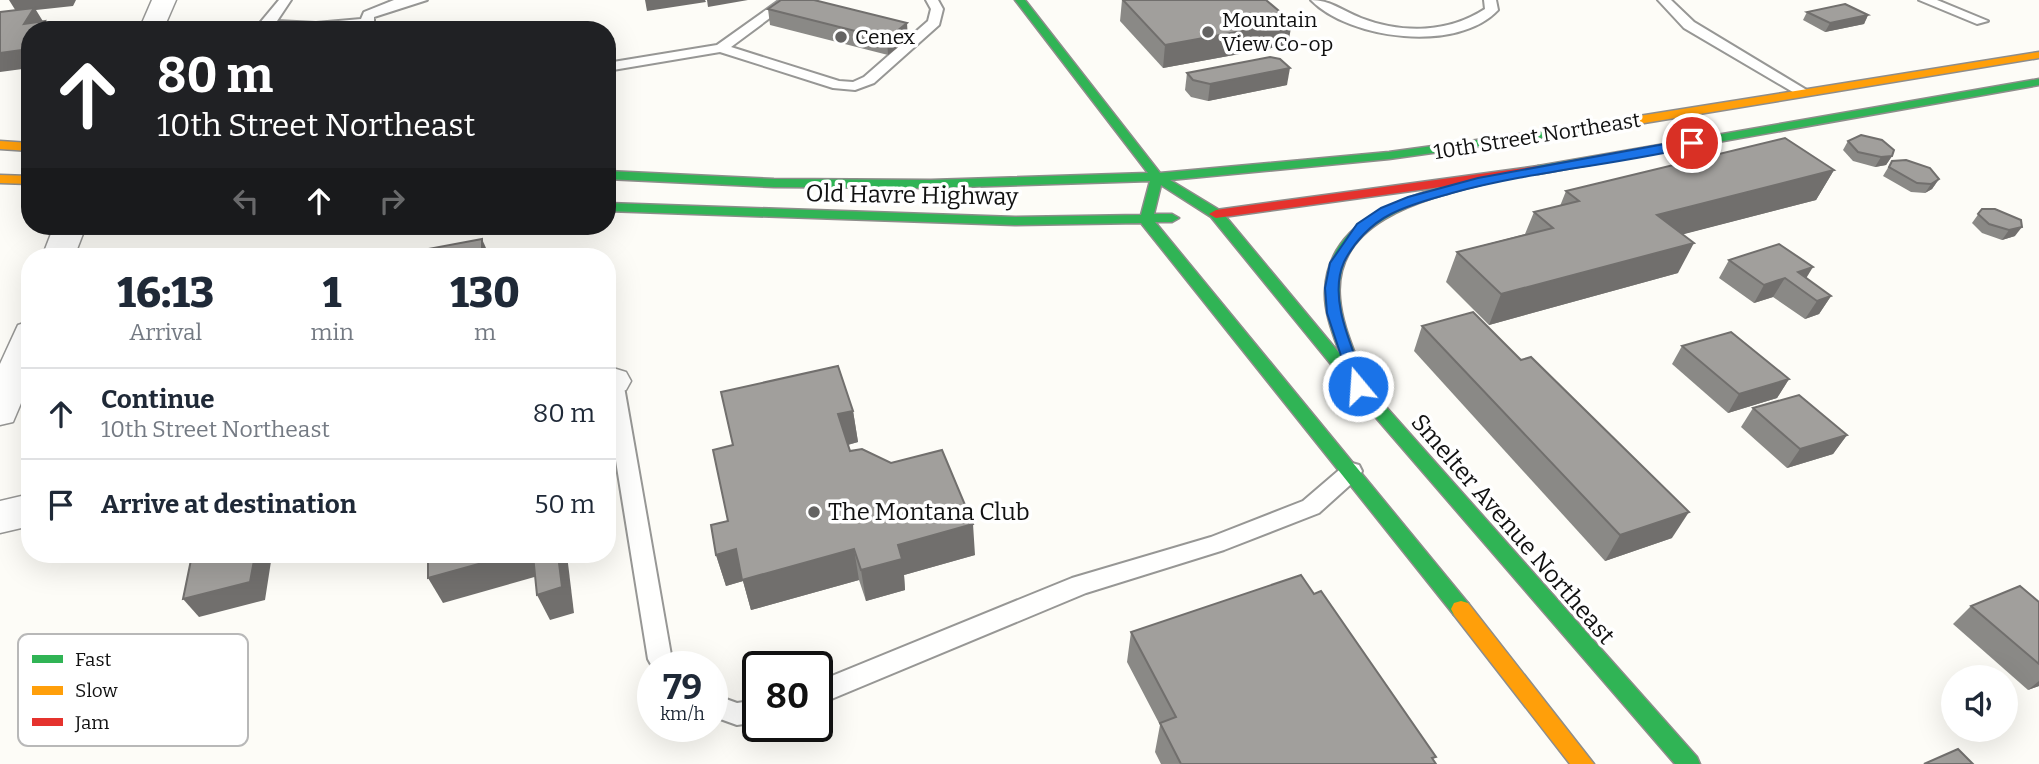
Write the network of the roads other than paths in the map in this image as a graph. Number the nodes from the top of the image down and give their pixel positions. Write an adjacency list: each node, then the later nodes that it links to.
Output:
1 (164, 0): 12 (street)
2 (285, 0): 13 (lane)
3 (421, 0): 14 (lane)
4 (788, 0): 15 (lane)
5 (932, 0): 15 (lane)
6 (1020, 0): 23 (main road, Smelter Avenue Northeast)
7 (1317, 0): 8 (lane)
8 (1490, 0)
9 (1664, 0): 19 (lane)
10 (1925, 0): 11 (lane)
11 (1982, 20)
12 (155, 21)
13 (268, 21)
14 (367, 21)
15 (721, 48): 17 (lane)
16 (2039, 55): 19 (main road, 10th Street Northeast)
17 (616, 66)
18 (2039, 82): 26 (main road, 10th Street Northeast)
19 (1802, 92): 23 (main road, 10th Street Northeast)
20 (0, 145): 21 (main road)
21 (21, 146)
22 (616, 175): 23 (main road, Old Havre Highway)
23 (1157, 177): 28 (main road, Smelter Avenue Northeast); 29 (main road)
24 (0, 179): 25 (main road)
25 (21, 180)
26 (1483, 180): 28 (main road, 10th Street Northeast); 31 (main road)
27 (616, 207): 29 (main road, Old Havre Highway)
28 (1216, 214): 29 (main road, Old Havre Highway); 31 (main road, Smelter Avenue Northeast)
29 (1146, 220): 34 (main road)
30 (21, 357): 32 (street)
31 (1358, 386): 40 (main road, Smelter Avenue Northeast)
32 (0, 412)
33 (616, 414): 37 (lane)
34 (1352, 471): 38 (lane); 39 (main road)
35 (21, 512): 36 (street)
36 (0, 517)
37 (659, 651)
38 (833, 687)
39 (1583, 764)
40 (1689, 764)

